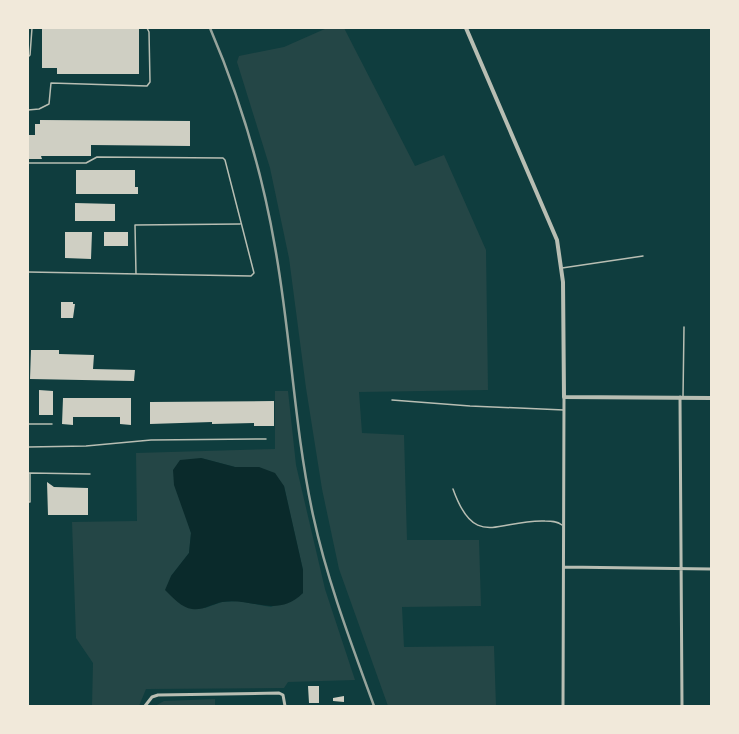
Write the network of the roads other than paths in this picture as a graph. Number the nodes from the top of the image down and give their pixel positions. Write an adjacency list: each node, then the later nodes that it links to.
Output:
1 (32, 28): 4 (lane)
2 (147, 28): 5 (lane)
3 (466, 28): 9 (street)
4 (28, 57)
5 (28, 110)
6 (28, 164): 7 (lane)
7 (241, 224): 11 (lane); 11 (lane)
8 (643, 256): 9 (lane)
9 (562, 268): 13 (street)
10 (28, 272): 11 (lane)
11 (136, 274)
12 (684, 327): 14 (lane)
13 (564, 397): 14 (street); 17 (street)
14 (682, 397): 15 (street); 28 (street)
15 (711, 398)
16 (392, 400): 17 (lane)
17 (564, 410): 26 (street)
18 (28, 424): 19 (lane)
19 (52, 424)
20 (266, 439): 21 (lane)
21 (28, 447)
22 (29, 473): 23 (lane); 25 (lane)
23 (90, 474)
24 (453, 489): 26 (lane)
25 (28, 502)
26 (564, 528): 27 (street)
27 (564, 567): 28 (street); 32 (street)
28 (681, 569): 29 (street); 33 (street)
29 (711, 569)
30 (145, 706): 31 (street)
31 (285, 706)
32 (563, 706)
33 (682, 706)

